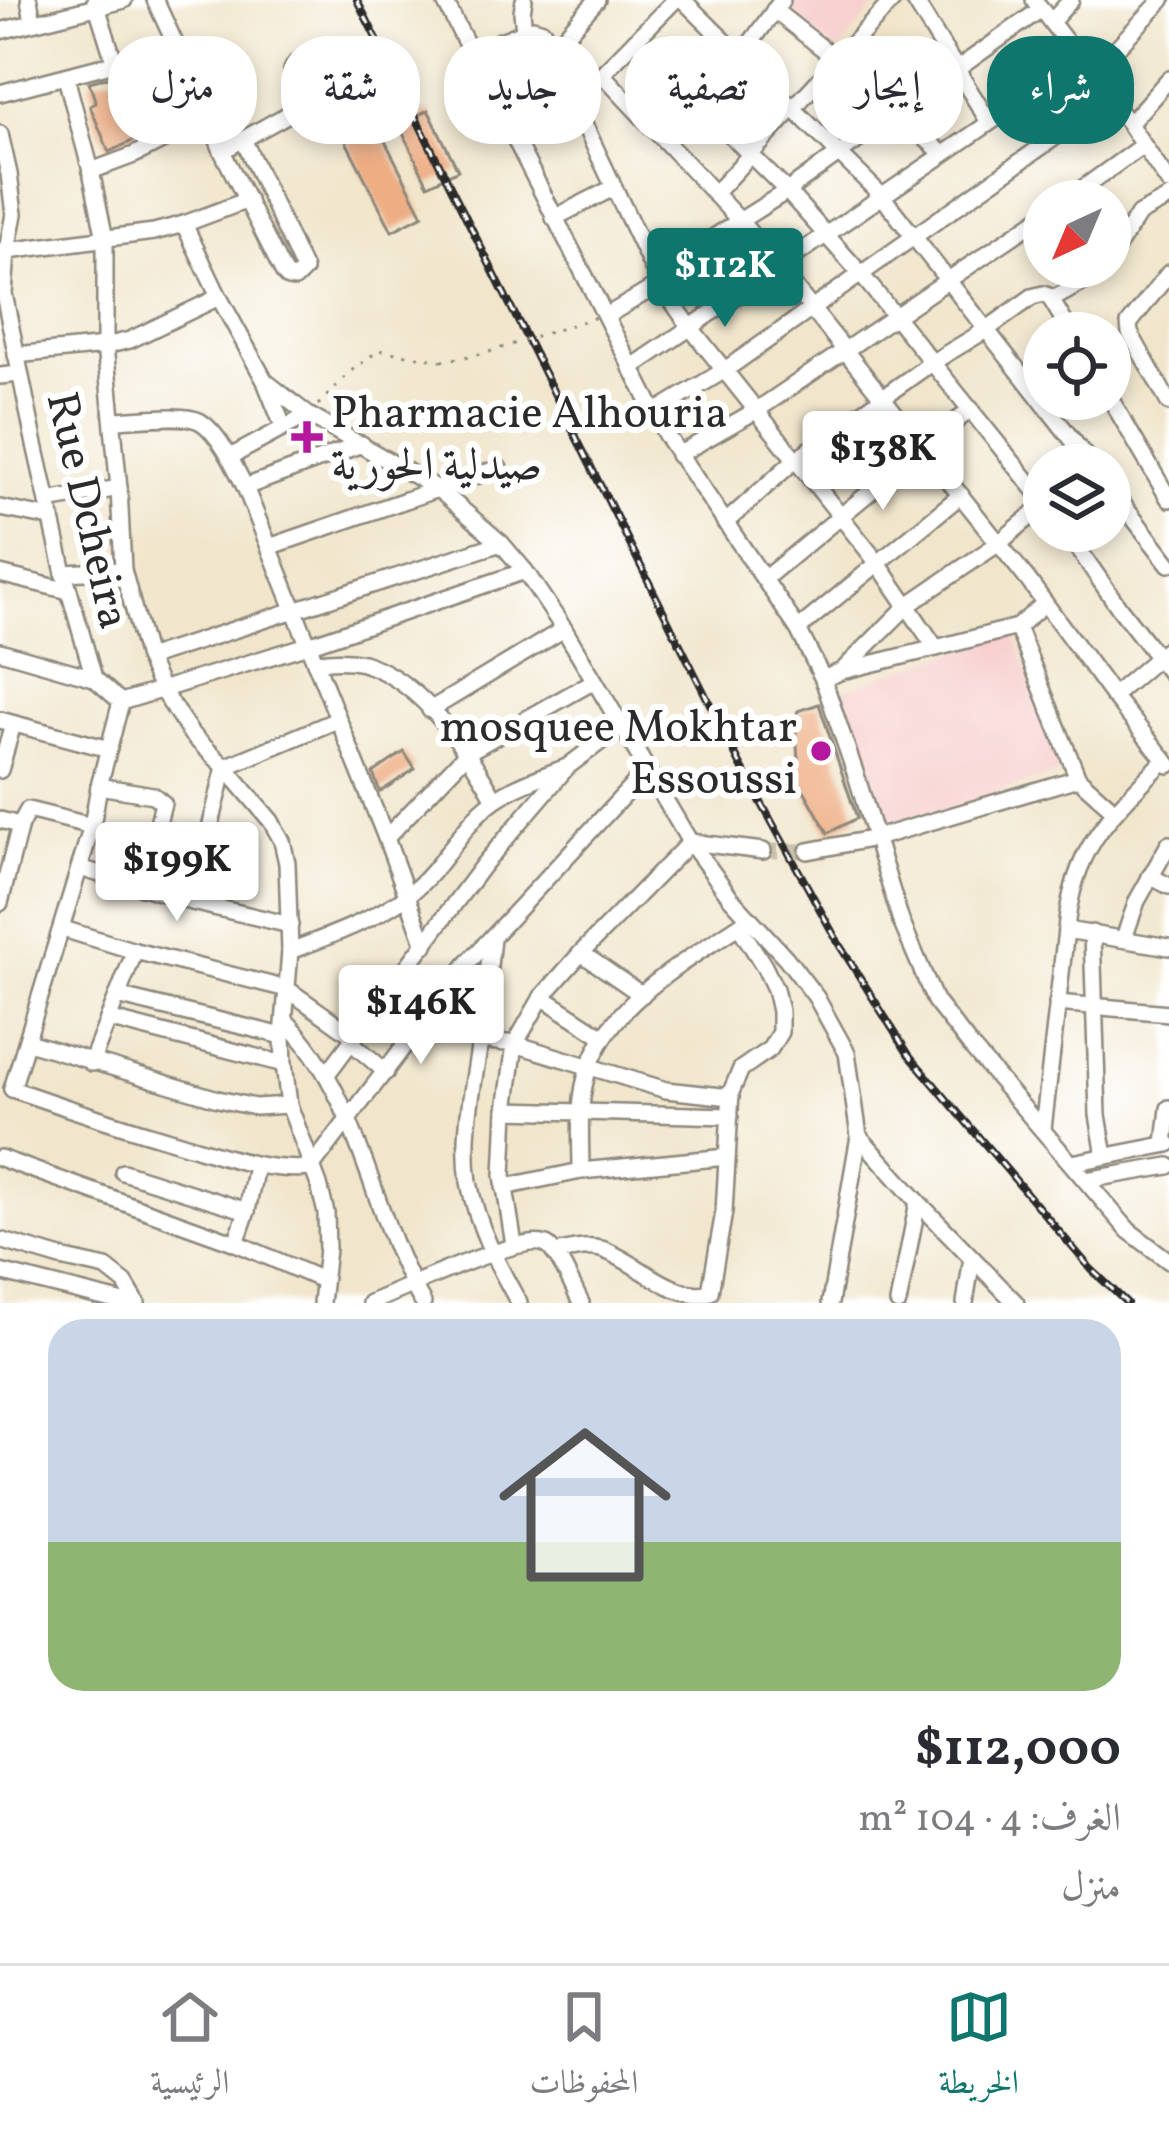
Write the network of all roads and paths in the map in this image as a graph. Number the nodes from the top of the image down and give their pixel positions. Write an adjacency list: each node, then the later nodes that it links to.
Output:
1 (29, 0): 15 (street)
2 (124, 0): 12 (street)
3 (155, 0): 18 (street)
4 (445, 0): 19 (street)
5 (524, 0): 17 (street)
6 (597, 0): 22 (street)
7 (679, 0): 23 (street); 24 (street)
8 (914, 0): 27 (street)
9 (1071, 0): 14 (street)
10 (1162, 0): 29 (street)
11 (887, 2): 26 (street)
12 (96, 3): 15 (street); 31 (street)
13 (778, 5): 25 (street); 30 (street)
14 (1042, 10): 28 (street); 33 (street)
15 (33, 21): 16 (street)
16 (0, 31)
17 (524, 31): 20 (street); 21 (street)
18 (171, 36)
19 (463, 36)
20 (512, 36)
21 (543, 36)
22 (565, 36)
23 (639, 36)
24 (719, 36)
25 (756, 36)
26 (857, 36)
27 (937, 36)
28 (1061, 36)
29 (1121, 36)
30 (813, 38)
31 (108, 42)
32 (625, 50): 35 (street)
33 (963, 65)
34 (108, 66): 36 (street)
35 (602, 74): 68 (street)
36 (67, 77): 40 (street); 64 (street)
37 (963, 78): 44 (street)
38 (1169, 79): 43 (street)
39 (813, 85): 42 (street)
40 (0, 93)
41 (789, 101): 42 (street)
42 (794, 106): 60 (street); 61 (street)
43 (1134, 118)
44 (987, 119)
45 (987, 123): 62 (street)
46 (1134, 132): 58 (street)
47 (0, 134): 80 (street, Rue Dcheira)
48 (157, 144): 64 (street)
49 (219, 144): 59 (street)
50 (237, 144): 59 (street)
51 (245, 144): 71 (street)
52 (517, 144): 72 (street)
53 (594, 144): 66 (street)
54 (742, 144): 61 (street)
55 (851, 144): 60 (street)
56 (932, 144): 62 (street)
57 (1046, 144): 78 (street)
58 (1143, 146): 63 (street); 65 (street)
59 (222, 151): 71 (street)
60 (840, 152): 67 (street); 69 (street)
61 (752, 154): 67 (street); 68 (street)
62 (943, 154): 69 (street)
63 (1166, 170)
64 (91, 171): 79 (street)
65 (1095, 180)
66 (614, 188): 72 (street); 84 (street)
67 (787, 191): 73 (street); 77 (street)
68 (714, 194): 73 (street)
69 (882, 196): 77 (street); 78 (street)
70 (1169, 198): 75 (street)
71 (248, 200): 74 (street)
72 (554, 218): 92 (street)
73 (741, 222): 81 (street); 84 (street)
74 (184, 224): 79 (street); 87 (street)
75 (1131, 226)
76 (1023, 229): 85 (street)
77 (827, 236): 81 (street); 82 (street)
78 (913, 237): 82 (street); 85 (street)
79 (105, 238): 80 (street); 96 (street)
80 (3, 252): 93 (street, Rue Dcheira)
81 (778, 268): 89 (street); 94 (street)
82 (860, 273): 89 (street); 91 (street)
83 (1169, 273): 106 (street)
84 (658, 279): 92 (street); 94 (street)
85 (945, 280): 91 (street); 95 (street)
86 (1073, 288): 88 (street)
87 (219, 297): 96 (street); 104 (street)
88 (1051, 300): 90 (street); 95 (street)
89 (813, 310): 97 (street); 101 (street)
90 (1058, 312)
91 (893, 316): 97 (street); 99 (street)
92 (601, 317): 100 (street); 110 (path, bridge)
93 (4, 321): 98 (street, Rue Dcheira)
94 (690, 327): 100 (street); 101 (street)
95 (986, 330): 99 (street); 115 (street)
96 (105, 346): 98 (street); 111 (street)
97 (846, 351): 105 (street); 108 (street)
98 (16, 355): 102 (street, Rue Dcheira)
99 (932, 362): 105 (street); 107 (street)
100 (632, 368): 109 (street)
101 (725, 370): 108 (street); 109 (street)
102 (20, 374): 103 (street); 128 (street, Rue Dcheira)
103 (0, 376)
104 (265, 381): 110 (street); 113 (street)
105 (883, 399): 116 (street); 119 (street)
106 (1169, 403)
107 (971, 409): 116 (street); 121 (street)
108 (757, 410): 117 (street); 119 (street)
109 (654, 412): 117 (street)
110 (308, 415): 113 (street); 114 (street)
111 (112, 420): 118 (street); 123 (street)
112 (1123, 420): 126 (street)
113 (283, 426): 118 (street)
114 (362, 444): 122 (street); 124 (street)
115 (1076, 444)
116 (922, 446): 125 (street); 130 (street)
117 (678, 454): 132 (street)
118 (230, 457): 122 (street)
119 (795, 460): 130 (street); 132 (street)
120 (500, 468): 124 (street)
121 (1023, 476)
122 (245, 487): 135 (street)
123 (119, 488): 128 (street); 139 (street)
124 (438, 489): 133 (street); 135 (street)
125 (961, 495): 134 (street); 137 (street)
126 (1169, 499)
127 (0, 508): 128 (street)
128 (50, 510): 141 (street, Rue Dcheira)
129 (1131, 515): 138 (street)
130 (839, 516): 137 (street); 143 (street)
131 (1023, 522): 134 (street)
132 (725, 523): 143 (street)
133 (501, 543): 140 (street); 147 (street)
134 (999, 543): 145 (street); 146 (street)
135 (269, 547): 147 (street)
136 (1082, 552): 155 (street)
137 (877, 562): 146 (street); 150 (street)
138 (1169, 564)
139 (123, 571): 141 (street); 154 (street)
140 (525, 571): 149 (street); 153 (street)
141 (64, 573): 144 (street, Rue Dcheira)
142 (0, 574): 144 (street)
143 (764, 579): 150 (street)
144 (69, 591): 157 (street, Rue Dcheira)
145 (1045, 603): 148 (street); 161 (street)
146 (908, 605): 151 (street); 156 (street)
147 (294, 610): 153 (street); 154 (street)
148 (1017, 627): 151 (street); 174 (street)
149 (564, 629): 159 (street); 163 (street)
150 (798, 629): 158 (street)
151 (936, 648): 156 (street)
152 (0, 650): 157 (street)
153 (311, 653): 160 (street); 163 (street); 164 (street)
154 (147, 658): 160 (street)
155 (1166, 659): 161 (street)
156 (842, 671): 158 (street)
157 (94, 678): 162 (street, Rue Dcheira)
158 (823, 679): 182 (street)
159 (593, 681): 166 (street); 168 (street)
160 (161, 689): 162 (street); 170 (street)
161 (1113, 696): 169 (street)
162 (121, 702): 167 (street)
163 (430, 710): 168 (street)
164 (337, 720): 170 (street); 181 (street)
165 (6, 722): 167 (street); 172 (street)
166 (620, 727): 171 (street); 173 (street)
167 (109, 748): 175 (street)
168 (468, 752): 176 (street); 181 (street)
169 (1167, 762): 177 (street)
170 (224, 767): 192 (street); 195 (street)
171 (567, 767): 176 (street); 201 (street)
172 (0, 770)
173 (646, 771): 183 (street); 199 (street)
174 (1078, 778): 177 (street); 182 (street)
175 (99, 786): 180 (street); 190 (street)
176 (495, 799): 191 (street)
177 (1115, 811): 197 (street)
178 (0, 820): 179 (street)
179 (20, 825): 180 (street); 193 (street)
180 (92, 826): 187 (street)
181 (386, 838): 191 (street)
182 (876, 838): 186 (street); 233 (street)
183 (690, 842): 185 (street); 194 (street); 205 (street)
184 (1169, 844): 188 (street)
185 (763, 851)
186 (808, 851)
187 (80, 868): 190 (street); 196 (street)
188 (1150, 876): 189 (street); 200 (street)
189 (1169, 886)
190 (142, 887): 192 (street)
191 (408, 896): 201 (street); 204 (street)
192 (192, 902): 195 (street)
193 (0, 903)
194 (744, 923): 207 (street); 226 (street); 234 (street)
195 (290, 925): 204 (street)
196 (63, 929): 203 (street); 218 (street)
197 (1066, 930): 198 (street); 210 (street)
198 (1092, 933): 200 (street); 211 (street)
199 (493, 936): 217 (street); 223 (street)
200 (1124, 938): 202 (street)
201 (424, 945): 216 (street)
202 (1169, 947)
203 (135, 951): 206 (street); 208 (street)
204 (290, 952): 206 (street)
205 (581, 953): 207 (street); 209 (street)
206 (287, 988): 214 (street); 216 (street)
207 (642, 994): 215 (street)
208 (117, 996): 213 (street); 214 (street)
209 (542, 997): 215 (street); 219 (street)
210 (1058, 1003): 211 (street); 233 (street)
211 (1096, 1005): 212 (street); 236 (street)
212 (1169, 1013)
213 (108, 1018): 220 (street); 221 (street)
214 (284, 1028): 221 (street); 224 (street)
215 (604, 1037): 222 (street)
216 (353, 1040): 223 (street); 224 (street)
217 (480, 1040): 219 (street); 253 (street)
218 (28, 1042): 220 (street); 225 (street)
219 (514, 1044): 222 (street); 229 (street)
220 (91, 1063): 227 (street)
221 (284, 1064): 227 (street)
222 (589, 1068): 226 (street); 230 (street)
223 (386, 1072): 232 (street)
224 (327, 1074): 232 (street)
225 (6, 1092): 240 (street)
226 (731, 1097): 231 (street)
227 (289, 1105): 242 (street)
228 (1169, 1108): 235 (street)
229 (506, 1110): 230 (street); 246 (street)
230 (581, 1112): 231 (street); 243 (street)
231 (730, 1116): 238 (street)
232 (349, 1117): 242 (street); 258 (street)
233 (1042, 1129): 239 (street)
234 (860, 1136): 247 (street); 266 (street)
235 (1167, 1144): 236 (street)
236 (1105, 1156): 239 (street)
237 (0, 1157): 250 (street)
238 (728, 1157): 243 (street); 252 (street)
239 (1072, 1162): 245 (street)
240 (256, 1166): 242 (street); 248 (street)
241 (1169, 1166): 245 (street)
242 (311, 1168): 257 (street)
243 (581, 1171): 246 (street)
244 (123, 1172): 248 (street)
245 (1086, 1180): 255 (street)
246 (504, 1187): 251 (street)
247 (918, 1202): 254 (street); 267 (street)
248 (247, 1211): 250 (street)
249 (0, 1240): 260 (street)
250 (236, 1243): 257 (street)
251 (514, 1245): 252 (street); 253 (street)
252 (554, 1253): 265 (street)
253 (492, 1255): 258 (street); 264 (street)
254 (972, 1258): 268 (street); 269 (street)
255 (1169, 1261)
256 (0, 1272): 259 (street)
257 (322, 1280): 261 (street)
258 (411, 1283): 262 (street); 263 (street)
259 (124, 1303)
260 (137, 1303)
261 (321, 1303)
262 (370, 1303)
263 (423, 1303)
264 (519, 1303)
265 (581, 1303)
266 (830, 1303)
267 (898, 1303)
268 (965, 1303)
269 (1016, 1303)

